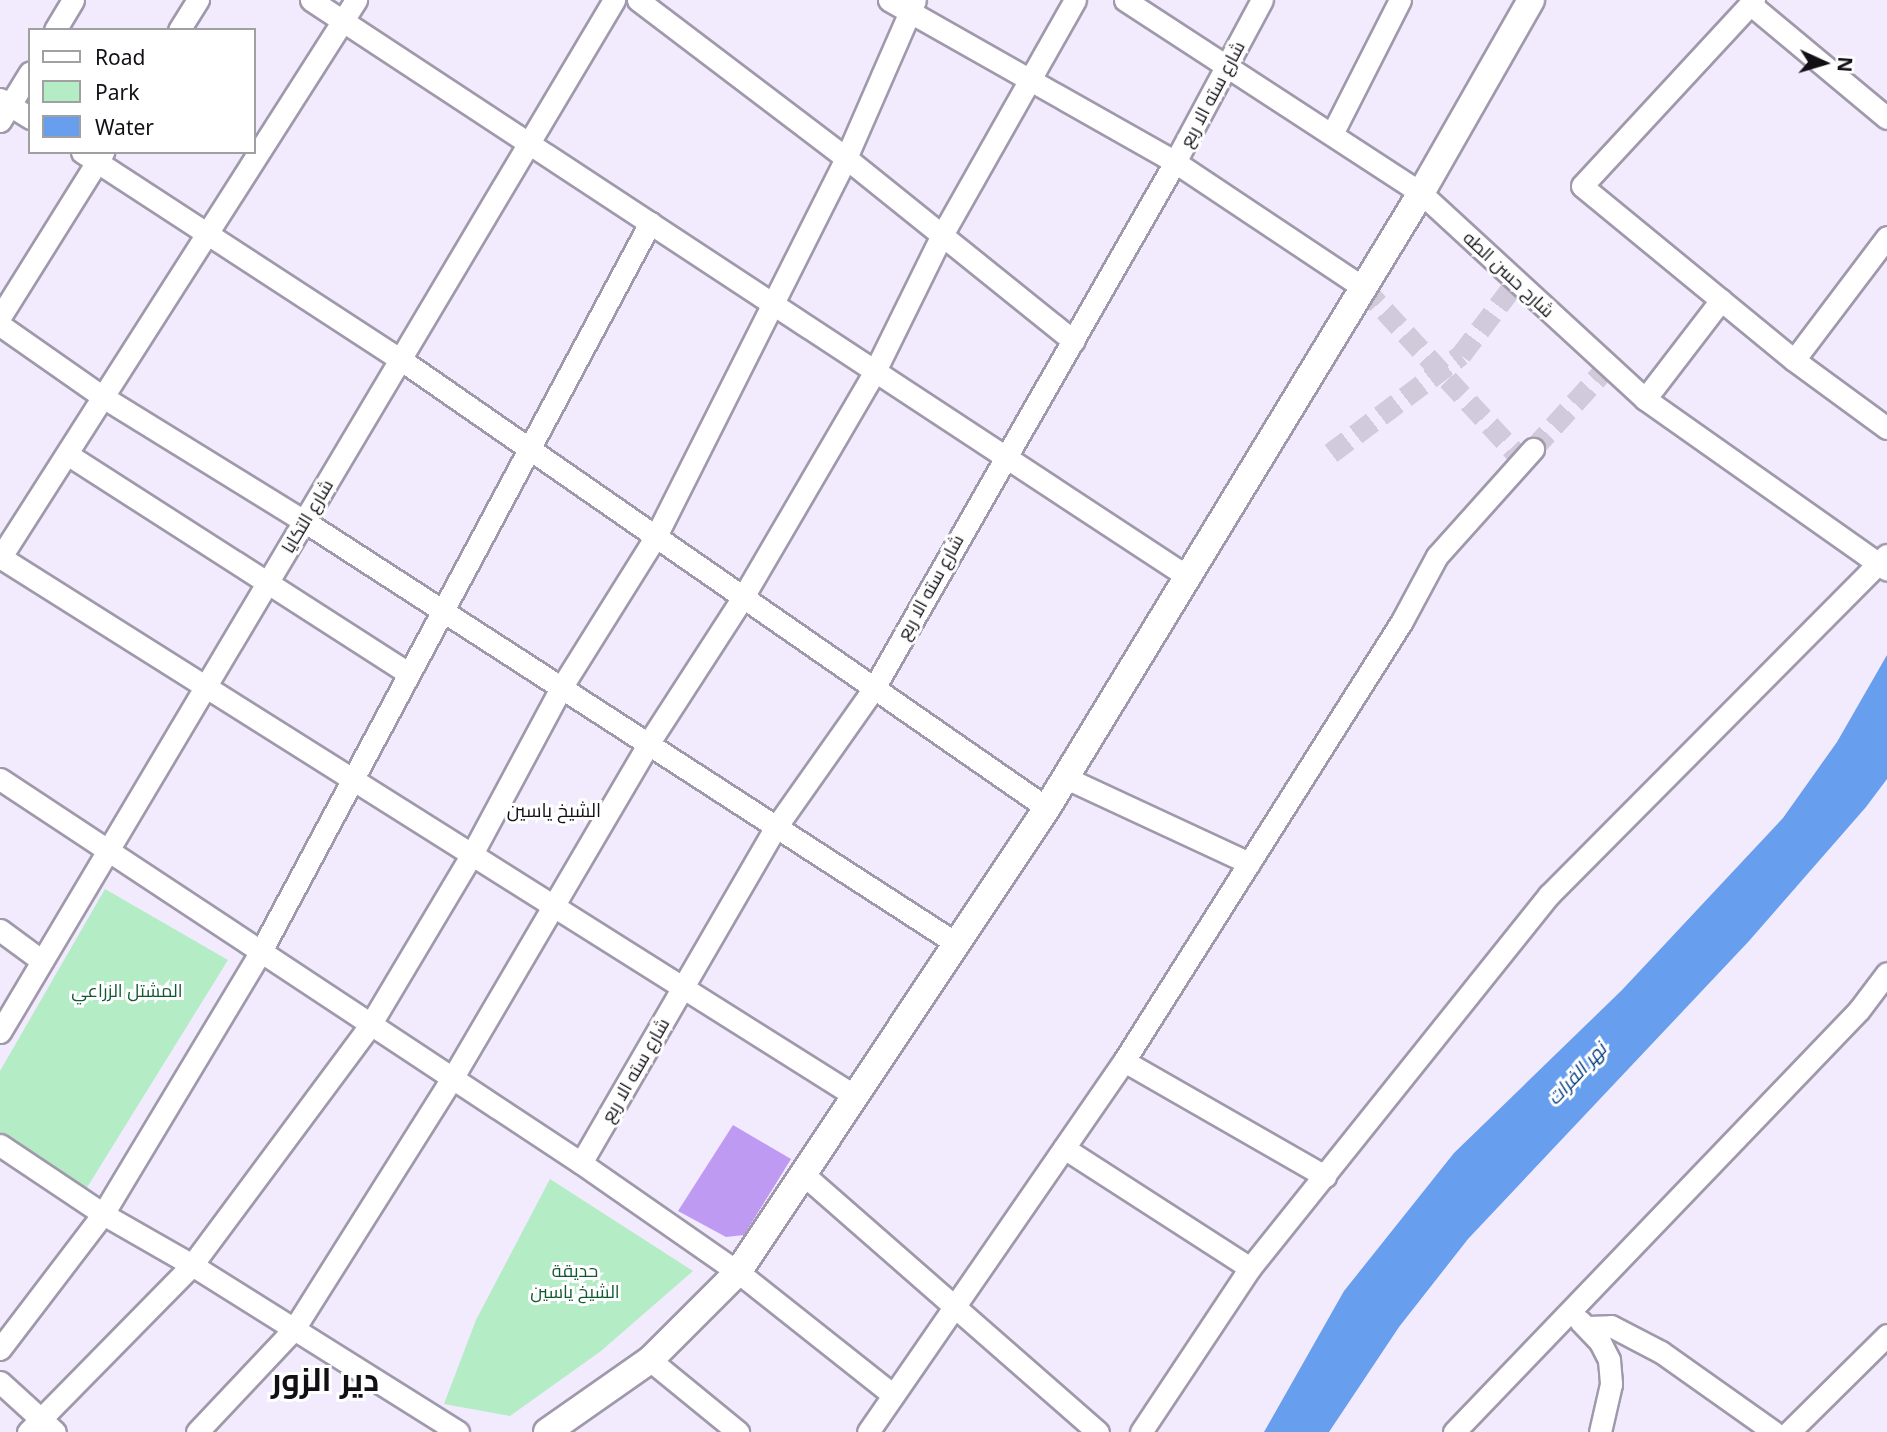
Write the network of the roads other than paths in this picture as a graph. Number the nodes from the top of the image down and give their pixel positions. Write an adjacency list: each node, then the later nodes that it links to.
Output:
1 (73, 0): 16 (street)
2 (198, 0): 17 (street)
3 (311, 0): 15 (street)
4 (356, 0): 15 (street)
5 (614, 0): 25 (street, شارع التكايا)
6 (638, 0): 27 (street)
7 (889, 0): 14 (street)
8 (1074, 0): 20 (street)
9 (1125, 0): 18 (street, شارح حسن الطه)
10 (1262, 0): 18 (street, شارع سته الا ربع)
11 (1400, 0): 24 (street)
12 (1531, 0): 29 (main road)
13 (1752, 2): 23 (street); 35 (street)
14 (912, 6): 20 (street); 27 (street)
15 (342, 20): 25 (street); 31 (street)
16 (56, 28)
17 (180, 28)
18 (1228, 65): 24 (street, شارح حسن الطه); 28 (street, شارع سته الا ربع)
19 (28, 75): 21 (street)
20 (1030, 81): 28 (street); 32 (street)
21 (3, 108): 22 (street)
22 (28, 117)
23 (1887, 118)
24 (1332, 134): 29 (street, شارح حسن الطه)
25 (528, 143): 30 (street); 40 (street, شارع التكايا)
26 (94, 155): 31 (street); 37 (street)
27 (846, 158): 32 (street); 36 (street)
28 (1175, 162): 34 (street); 39 (street, شارع سته الا ربع)
29 (1422, 193): 34 (main road); 44 (street, شارح حسن الطه)
30 (650, 223): 36 (street); 46 (street)
31 (207, 233): 40 (street); 43 (street)
32 (942, 235): 39 (street); 42 (street)
33 (1887, 237): 41 (street)
34 (1364, 288): 54 (main road)
35 (1721, 300): 41 (street); 44 (street)
36 (774, 304): 42 (street); 51 (street)
37 (0, 317)
38 (0, 325): 43 (street)
39 (1074, 341): 49 (street, شارع سته الا ربع)
40 (400, 359): 46 (street); 50 (street, شارع التكايا)
41 (1794, 360): 45 (street)
42 (875, 372): 49 (street); 56 (street)
43 (103, 397): 48 (street); 50 (street)
44 (1645, 399): 53 (street, شارح حسن الطه)
45 (1887, 428)
46 (528, 448): 51 (street); 57 (street)
47 (1533, 449): 70 (street)
48 (66, 454): 52 (street); 55 (street)
49 (1004, 456): 54 (street); 61 (street, شارع سته الا ربع)
50 (304, 521): 55 (street, شارع التكايا); 57 (street)
51 (656, 536): 56 (street); 60 (street)
52 (0, 558): 59 (street)
53 (1885, 564): 87 (street)
54 (1188, 577): 64 (main road)
55 (267, 582): 58 (street); 59 (street, شارع التكايا)
56 (743, 597): 61 (street); 62 (street)
57 (442, 610): 58 (street); 60 (street)
58 (408, 673): 63 (street)
59 (206, 686): 63 (street); 68 (street, شارع التكايا)
60 (561, 688): 62 (street); 69 (street)
61 (874, 688): 66 (street); 67 (street, شارع سته الا ربع)
62 (648, 744): 67 (street); 71 (street)
63 (352, 778): 69 (street); 74 (street)
64 (1066, 778): 66 (main road); 70 (street)
65 (0, 779): 68 (street)
66 (1047, 808): 73 (main road)
67 (776, 827): 73 (street); 77 (street, شارع سته الا ربع)
68 (107, 852): 74 (street); 75 (street, شارع التكايا)
69 (472, 854): 71 (street); 78 (street)
70 (1249, 863): 80 (street)
71 (555, 906): 77 (street); 81 (street)
72 (0, 930): 75 (street)
73 (957, 944): 82 (main road)
74 (260, 953): 78 (street); 88 (street)
75 (42, 961): 79 (street, شارع التكايا)
76 (1886, 976): 93 (street)
77 (683, 987): 82 (street); 85 (street, شارع سته الا ربع)
78 (370, 1026): 81 (street); 89 (street)
79 (0, 1031)
80 (1124, 1061): 84 (street); 87 (street)
81 (453, 1077): 85 (street); 95 (street)
82 (855, 1096): 86 (main road)
83 (0, 1145): 88 (street)
84 (1064, 1148): 90 (street); 92 (street)
85 (581, 1163): 91 (street)
86 (803, 1174): 91 (main road); 92 (street)
87 (1325, 1176): 90 (street)
88 (103, 1214): 89 (street); 97 (street)
89 (192, 1265): 95 (street); 101 (street)
90 (1250, 1268): 108 (street)
91 (738, 1272): 98 (main road); 100 (street)
92 (955, 1306): 100 (street); 107 (street)
93 (1571, 1313): 94 (street); 109 (street)
94 (1587, 1327): 110 (street); 111 (street)
95 (294, 1329): 102 (street); 103 (street)
96 (1887, 1335): 112 (street)
97 (0, 1349)
98 (650, 1360): 104 (main road); 105 (street)
99 (0, 1382): 101 (street)
100 (893, 1395): 106 (street)
101 (42, 1428)
102 (197, 1432)
103 (458, 1432)
104 (547, 1432)
105 (738, 1432)
106 (868, 1432)
107 (1098, 1432)
108 (1141, 1432)
109 (1454, 1432)
110 (1600, 1432)
111 (1774, 1432)
112 (1789, 1432)

